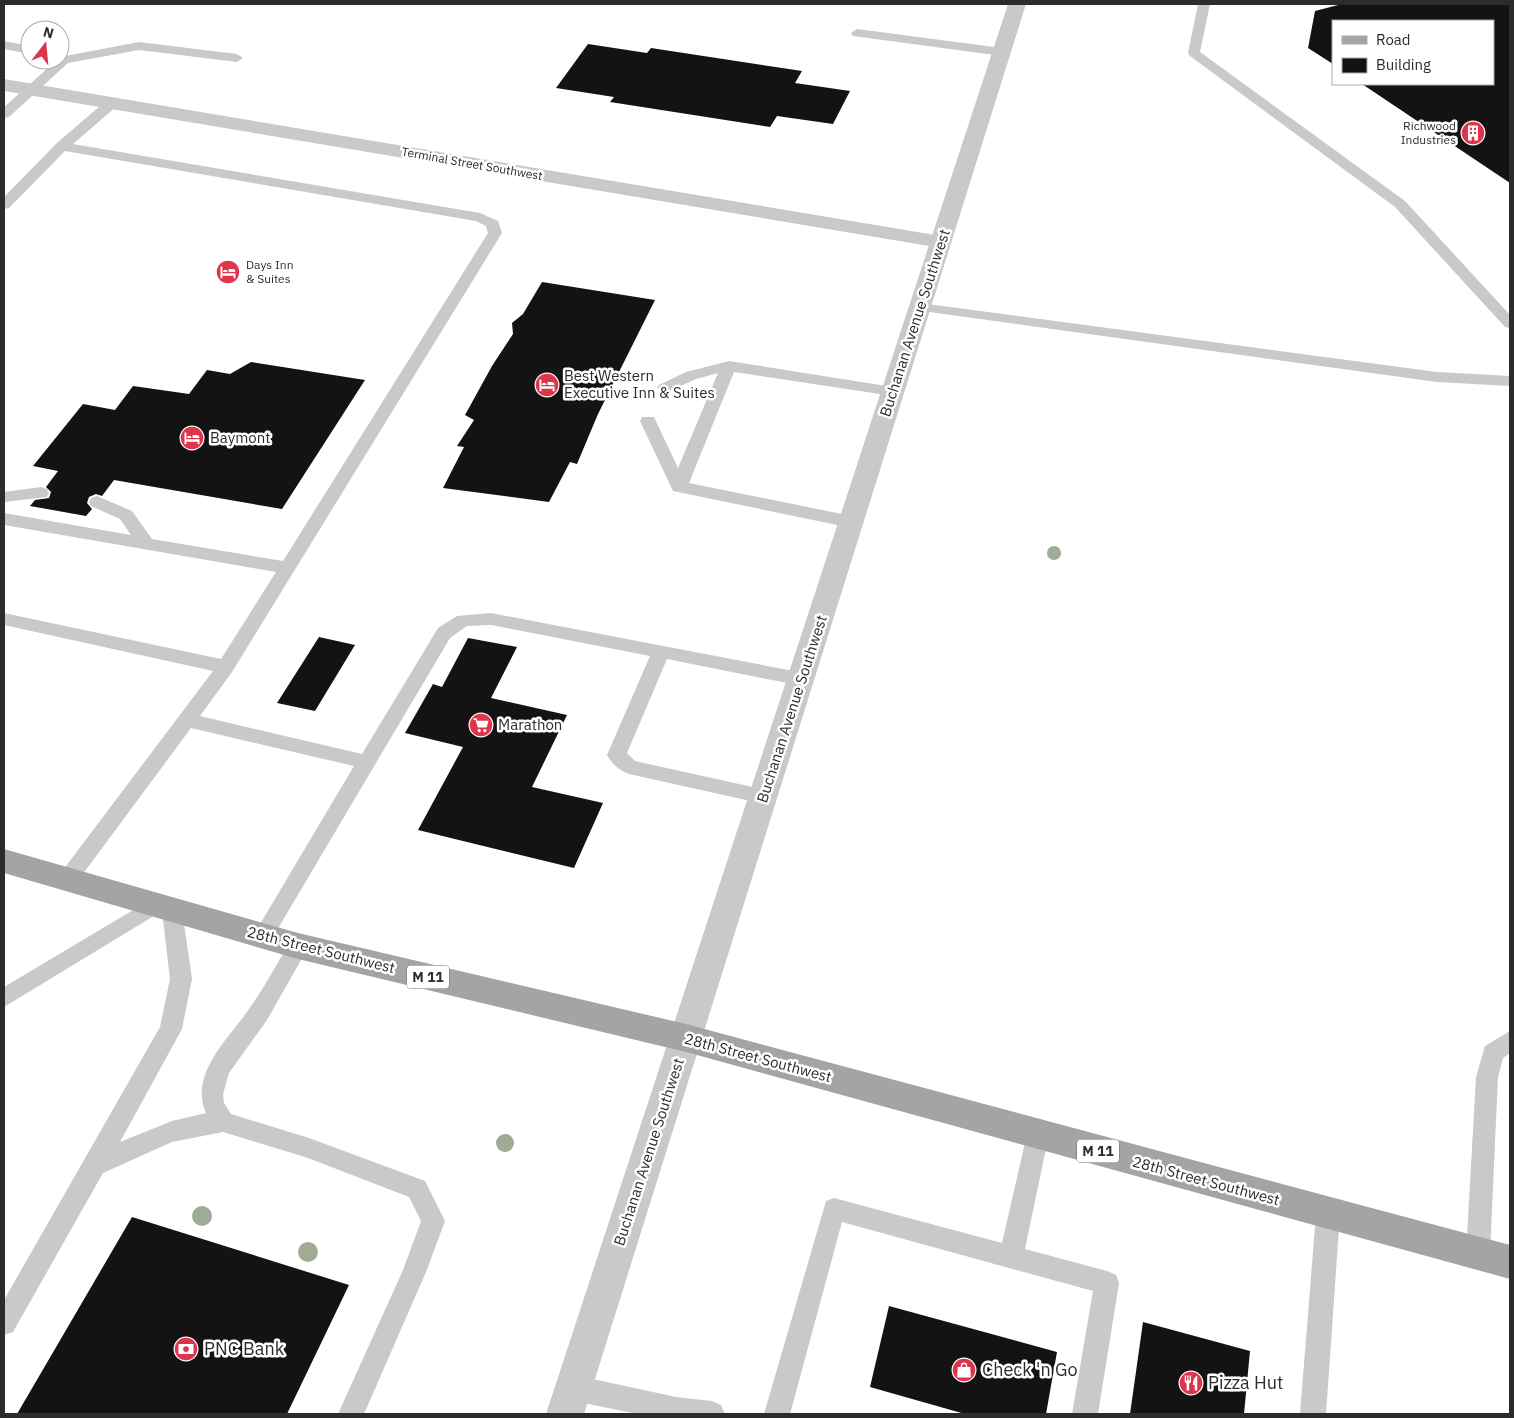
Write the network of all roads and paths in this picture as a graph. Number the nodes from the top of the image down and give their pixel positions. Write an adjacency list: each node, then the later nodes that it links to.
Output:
1 (1017, 4): 6 (street, Buchanan Avenue Southwest)
2 (1204, 4): 18 (lane)
3 (857, 33): 6 (lane)
4 (4, 45): 5 (lane)
5 (20, 48)
6 (1002, 52): 16 (street, Buchanan Avenue Southwest)
7 (237, 58): 8 (lane)
8 (70, 59)
9 (51, 70): 11 (lane)
10 (4, 85): 11 (street, Terminal Street Southwest)
11 (29, 89): 12 (street, Terminal Street Southwest); 13 (lane)
12 (112, 103): 14 (lane); 16 (street, Terminal Street Southwest)
13 (4, 114)
14 (62, 146): 15 (lane); 31 (lane)
15 (4, 205)
16 (941, 242): 17 (street, Buchanan Avenue Southwest)
17 (920, 307): 20 (lane); 22 (street, Buchanan Avenue Southwest)
18 (1510, 324)
19 (729, 366): 21 (lane); 22 (lane); 24 (lane)
20 (1510, 381)
21 (665, 388)
22 (894, 391): 29 (street, Buchanan Avenue Southwest)
23 (648, 421): 24 (lane)
24 (678, 487): 29 (lane)
25 (41, 493): 26 (lane)
26 (4, 497)
27 (97, 502): 30 (lane)
28 (4, 519): 30 (lane)
29 (852, 522): 35 (street, Buchanan Avenue Southwest)
30 (146, 543): 31 (lane)
31 (288, 568): 34 (lane)
32 (4, 619): 34 (lane)
33 (661, 652): 35 (lane); 37 (lane); 38 (lane)
34 (226, 667): 36 (lane)
35 (802, 679): 38 (street, Buchanan Avenue Southwest)
36 (186, 720): 37 (lane); 40 (lane)
37 (367, 762): 42 (lane)
38 (764, 796): 45 (street, Buchanan Avenue Southwest)
39 (4, 861): 40 (main road, 28th Street Southwest / M 11)
40 (67, 880): 41 (main road, 28th Street Southwest / M 11)
41 (163, 907): 42 (main road, 28th Street Southwest / M 11); 44 (lane); 49 (lane)
42 (262, 936): 43 (main road, 28th Street Southwest / M 11)
43 (298, 946): 45 (main road, 28th Street Southwest / M 11); 47 (lane)
44 (4, 998)
45 (686, 1038): 48 (main road, 28th Street Southwest / M 11); 55 (street, Buchanan Avenue Southwest)
46 (1510, 1041): 51 (lane)
47 (223, 1122): 49 (lane); 56 (lane)
48 (1038, 1134): 50 (main road, 28th Street Southwest / M 11); 52 (lane)
49 (94, 1166): 54 (lane)
50 (1328, 1214): 51 (main road, 28th Street Southwest / M 11); 60 (lane)
51 (1478, 1254): 53 (main road, 28th Street Southwest / M 11)
52 (1012, 1257): 58 (lane); 59 (lane)
53 (1510, 1262)
54 (4, 1323)
55 (569, 1401): 57 (lane)
56 (351, 1414)
57 (712, 1414)
58 (776, 1414)
59 (1085, 1414)
60 (1313, 1414)

